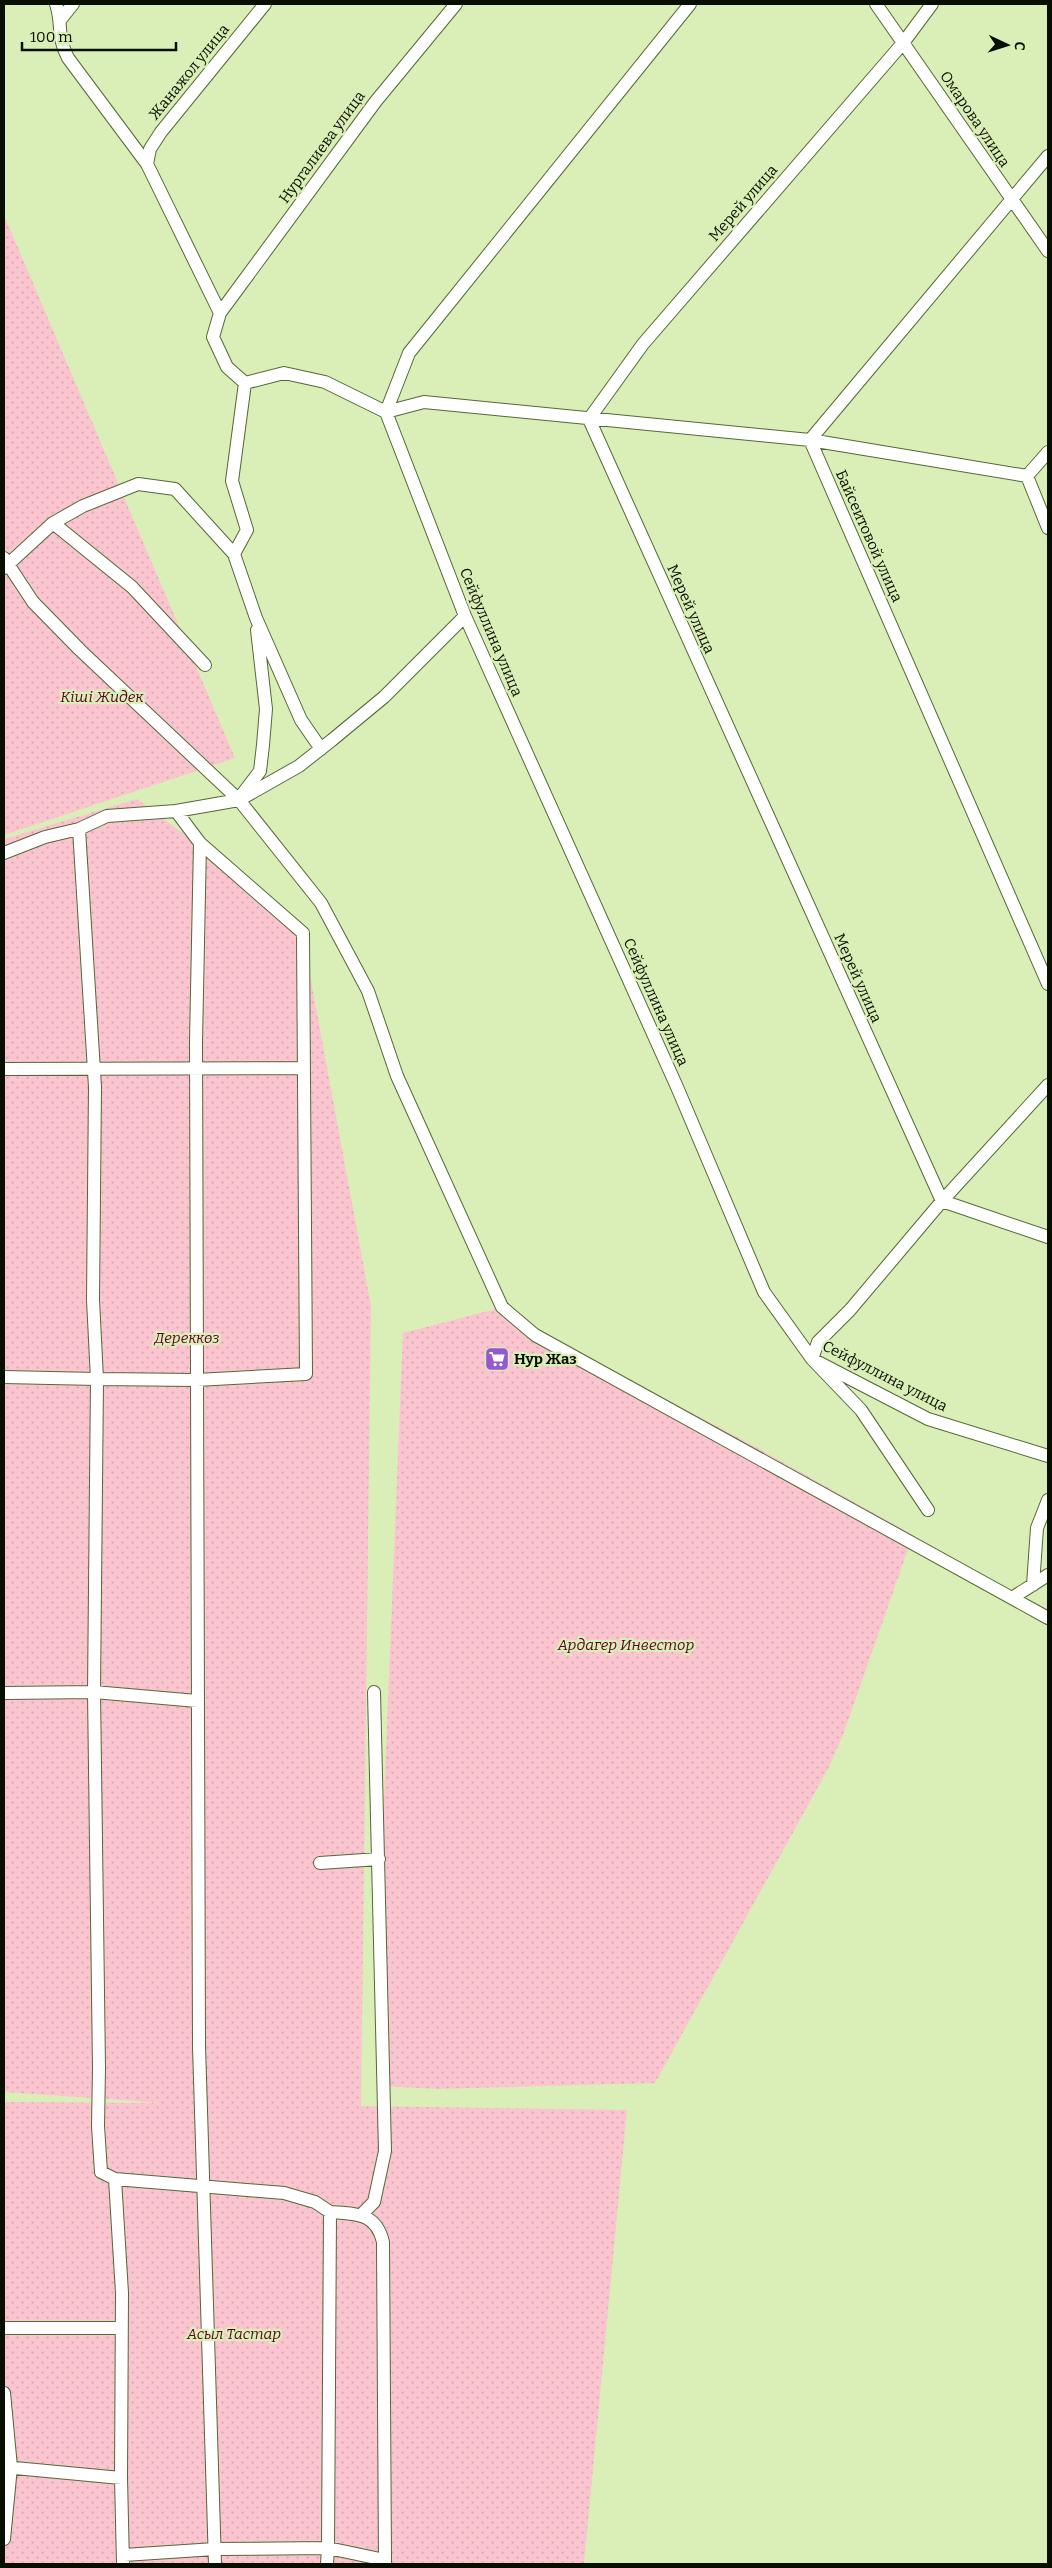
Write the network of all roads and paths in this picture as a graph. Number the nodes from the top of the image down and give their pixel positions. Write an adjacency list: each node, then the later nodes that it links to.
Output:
1 (56, 4): 8 (street)
2 (72, 4): 8 (street)
3 (265, 4): 11 (street, Жанажол улица)
4 (456, 4): 14 (street, Нургалиева улица)
5 (690, 4): 16 (street)
6 (876, 4): 9 (street, Омарова улица)
7 (932, 4): 9 (street, Мерей улица)
8 (61, 19): 11 (street)
9 (903, 43): 12 (street, Омарова улица); 17 (street, Мерей улица)
10 (1048, 156): 12 (street)
11 (147, 164): 14 (street)
12 (1012, 202): 13 (street, Омарова улица); 18 (street)
13 (1048, 251)
14 (220, 313): 15 (street)
15 (245, 383): 16 (street); 23 (street)
16 (386, 412): 17 (street); 25 (street, Сейфуллина улица)
17 (589, 419): 18 (street); 40 (street, Мерей улица)
18 (810, 440): 20 (street); 34 (street, Байсеитовой улица)
19 (1048, 452): 20 (street)
20 (1028, 476): 22 (street)
21 (53, 523): 23 (street); 24 (street); 27 (street)
22 (1048, 528)
23 (234, 554): 26 (street)
24 (5, 564): 29 (street)
25 (465, 616): 28 (street); 42 (street, Сейфуллина улица)
26 (256, 618): 28 (street); 29 (street)
27 (205, 665)
28 (321, 749): 29 (street)
29 (239, 800): 30 (street); 51 (street)
30 (176, 811): 31 (street); 32 (street)
31 (78, 829): 33 (street); 35 (street)
32 (200, 844): 36 (street); 37 (street)
33 (4, 852)
34 (1048, 984)
35 (94, 1068): 36 (street); 38 (street); 44 (street)
36 (196, 1068): 37 (street); 45 (street)
37 (302, 1068): 45 (street)
38 (4, 1069)
39 (1048, 1085): 40 (street)
40 (942, 1201): 41 (street); 42 (street)
41 (1048, 1236)
42 (812, 1359): 46 (street, Сейфуллина улица); 48 (street)
43 (4, 1377): 44 (street)
44 (98, 1379): 45 (street); 53 (street)
45 (197, 1380): 56 (street)
46 (1048, 1456)
47 (1048, 1500): 50 (street)
48 (928, 1510)
49 (1048, 1575): 50 (street)
50 (1032, 1585): 51 (street)
51 (1012, 1598): 52 (street)
52 (1048, 1618)
53 (94, 1692): 55 (street); 56 (street); 59 (street)
54 (374, 1692): 57 (street)
55 (4, 1693)
56 (197, 1701): 60 (street)
57 (379, 1859): 58 (street); 62 (street)
58 (320, 1864)
59 (115, 2179): 60 (street); 64 (street)
60 (204, 2187): 61 (street); 70 (street)
61 (330, 2212): 62 (street); 69 (street)
62 (361, 2215): 72 (street)
63 (4, 2328): 64 (street)
64 (121, 2328): 67 (street)
65 (4, 2393): 66 (street)
66 (7, 2467): 67 (street); 68 (street)
67 (121, 2478): 71 (street)
68 (4, 2539)
69 (328, 2548): 70 (street); 72 (street); 74 (street)
70 (215, 2549): 71 (street); 73 (street)
71 (124, 2560)
72 (385, 2562)
73 (215, 2564)
74 (327, 2564)

